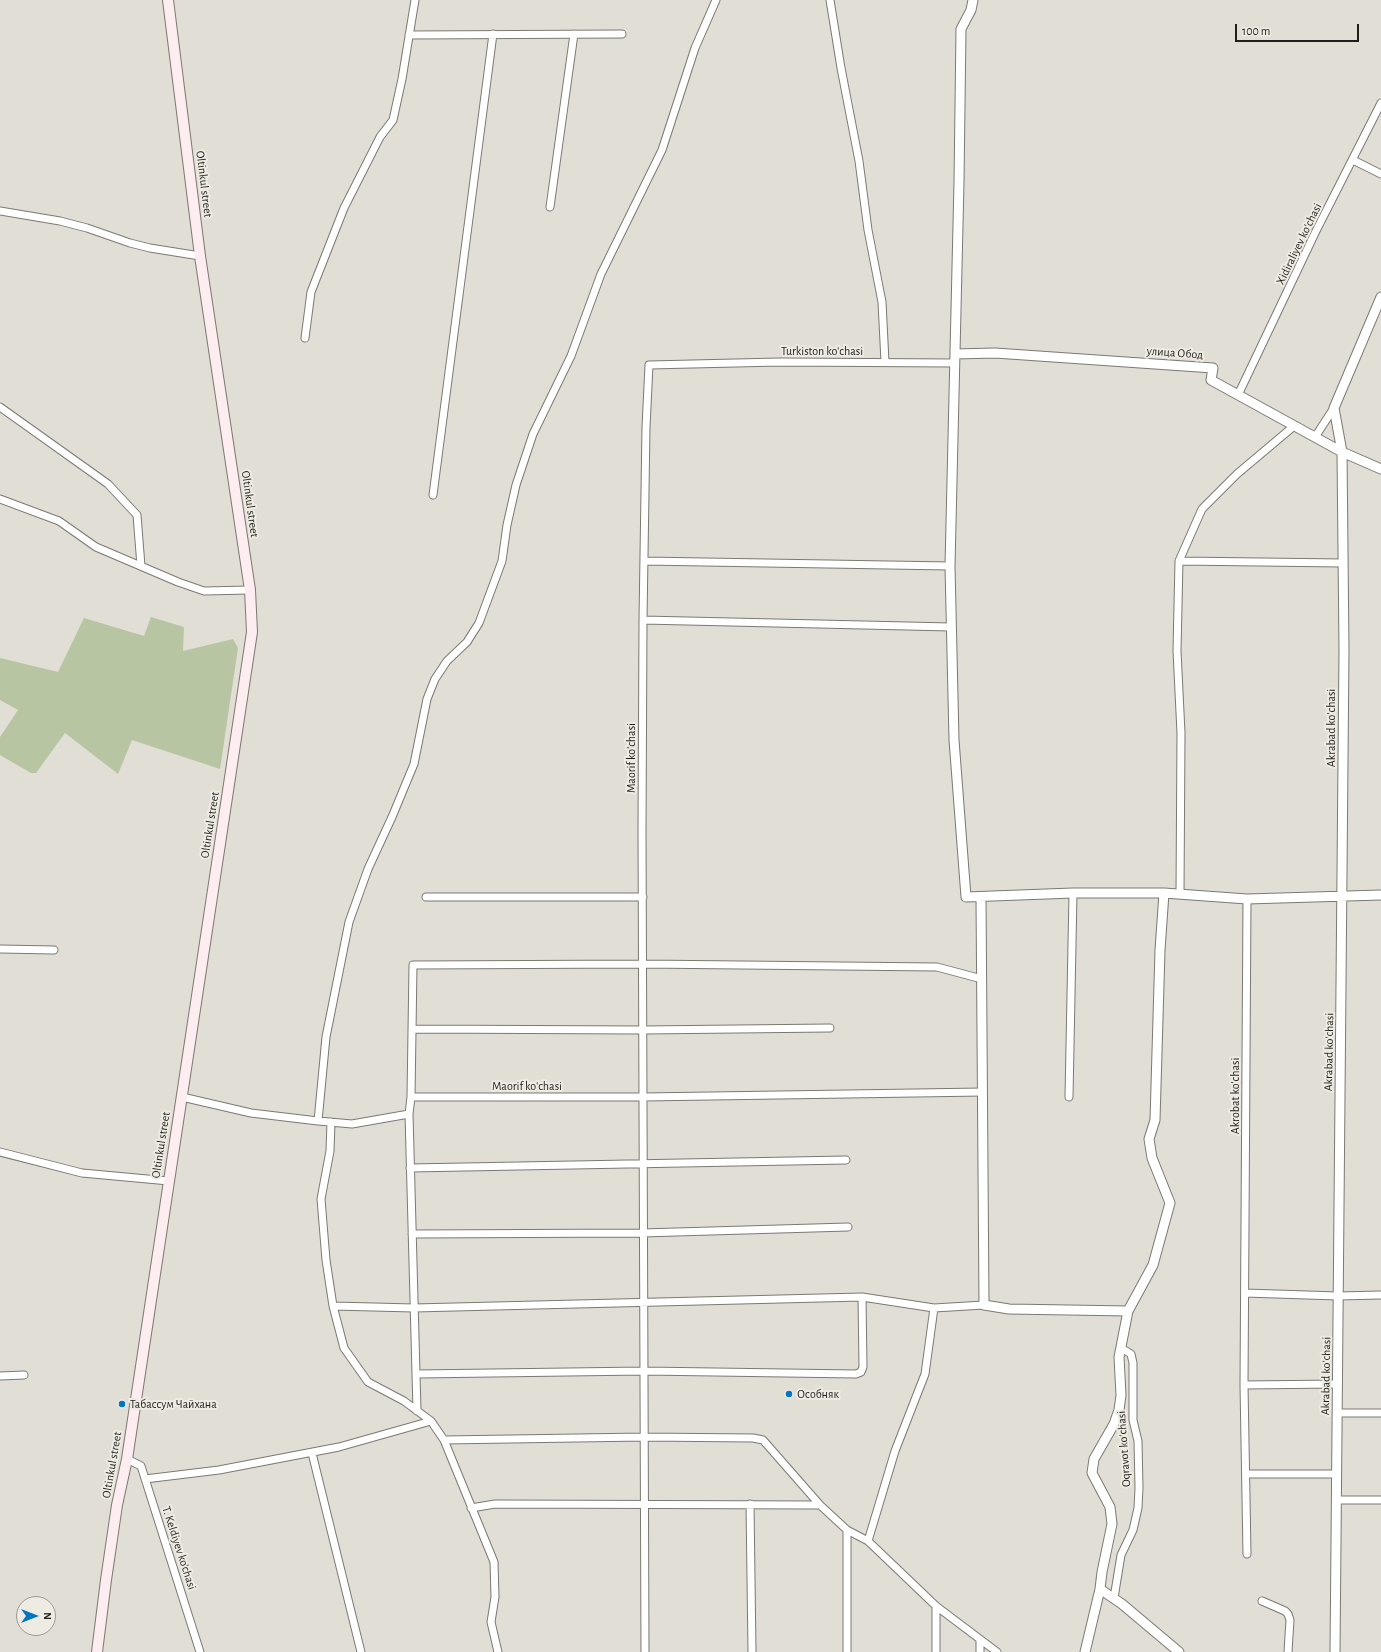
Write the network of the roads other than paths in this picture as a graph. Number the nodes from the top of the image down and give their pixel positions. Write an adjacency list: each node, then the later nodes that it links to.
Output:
1 (168, 0): 15 (main road, Oltinkul street)
2 (414, 0): 9 (street)
3 (716, 0): 59 (street)
4 (830, 0): 19 (street)
5 (974, 0): 18 (street)
6 (493, 34): 7 (street); 9 (street); 27 (street)
7 (574, 34): 8 (street); 13 (street)
8 (622, 34)
9 (409, 35): 17 (street)
10 (1381, 104): 11 (street, Xidiraliyev koʻchasi)
11 (1353, 160): 12 (street); 20 (street, Xidiraliyev koʻchasi)
12 (1381, 174)
13 (550, 207)
14 (0, 211): 15 (street)
15 (200, 256): 34 (main road, Oltinkul street)
16 (1381, 297): 22 (street)
17 (305, 338)
18 (955, 359): 19 (street); 20 (street, улица Обод); 33 (street)
19 (885, 362): 29 (street, Turkiston koʻchasi)
20 (1238, 395): 23 (street, улица Обод)
21 (0, 407): 32 (street)
22 (1334, 408): 24 (street); 25 (street, Akrabad koʻchasi)
23 (1294, 426): 24 (street, улица Обод); 30 (street)
24 (1315, 437): 25 (street, улица Обод)
25 (1342, 452): 26 (street, улица Обод); 31 (street, Akrabad koʻchasi)
26 (1381, 469)
27 (433, 495)
28 (0, 500): 32 (street)
29 (644, 561): 33 (street); 35 (street, Turkiston koʻchasi)
30 (1179, 561): 31 (street); 39 (street)
31 (1343, 563): 44 (street, Akrabad koʻchasi)
32 (141, 566): 34 (street)
33 (950, 566): 36 (street)
34 (250, 590): 54 (main road, Oltinkul street)
35 (643, 620): 36 (street); 42 (street, Maorif koʻchasi)
36 (952, 627): 43 (street)
37 (1073, 892): 38 (street); 43 (street); 57 (street)
38 (1164, 893): 39 (street); 78 (street)
39 (1180, 894): 45 (street)
40 (1381, 895): 44 (street)
41 (426, 897): 42 (street)
42 (643, 897): 48 (street, Maorif koʻchasi)
43 (981, 897): 49 (street)
44 (1342, 897): 45 (street); 71 (street, Akrabad koʻchasi)
45 (1247, 899): 69 (street, Akrobat koʻchasi)
46 (0, 949): 47 (street)
47 (54, 950)
48 (643, 964): 49 (street); 51 (street); 52 (street, Maorif koʻchasi)
49 (982, 978): 53 (street)
50 (830, 1028): 52 (street)
51 (412, 1030): 52 (street); 55 (street)
52 (643, 1030): 56 (street, Maorif koʻchasi)
53 (984, 1092): 56 (street); 74 (street)
54 (182, 1097): 59 (street); 65 (main road, Oltinkul street)
55 (411, 1097): 56 (street, Maorif koʻchasi); 58 (street)
56 (643, 1097): 63 (street, Maorif koʻchasi)
57 (1069, 1098)
58 (409, 1114): 60 (street); 64 (street)
59 (318, 1122): 60 (street)
60 (331, 1122): 75 (street)
61 (0, 1152): 65 (street)
62 (846, 1160): 63 (street)
63 (643, 1163): 64 (street); 67 (street, Maorif koʻchasi)
64 (410, 1168): 68 (street)
65 (169, 1181): 93 (main road, Oltinkul street)
66 (848, 1227): 67 (street)
67 (642, 1233): 68 (street); 73 (street, Maorif koʻchasi)
68 (412, 1234): 76 (street)
69 (1245, 1293): 71 (street); 85 (street, Akrobat koʻchasi)
70 (1381, 1295): 71 (street)
71 (1338, 1296): 84 (street, Akrabad koʻchasi)
72 (862, 1297): 73 (street); 77 (street); 80 (street)
73 (643, 1302): 76 (street); 80 (street, Maorif koʻchasi)
74 (984, 1305): 77 (street); 78 (street)
75 (333, 1306): 76 (street); 86 (street)
76 (414, 1308): 81 (street)
77 (934, 1308): 104 (street)
78 (1128, 1311): 79 (street)
79 (1121, 1348): 106 (street); 107 (street, Oqravot koʻchasi)
80 (644, 1371): 81 (street); 90 (street, Maorif koʻchasi)
81 (417, 1374): 86 (street)
82 (24, 1375): 83 (street)
83 (0, 1376)
84 (1338, 1384): 85 (street); 87 (street, Akrabad koʻchasi)
85 (1244, 1385): 94 (street, Akrobat koʻchasi)
86 (417, 1411): 89 (street)
87 (1337, 1413): 88 (street); 95 (street, Akrabad koʻchasi)
88 (1381, 1413)
89 (431, 1421): 91 (street); 92 (street)
90 (644, 1437): 91 (street); 99 (street, Maorif koʻchasi); 101 (street)
91 (444, 1440): 102 (street)
92 (312, 1453): 96 (street); 113 (street)
93 (127, 1459): 96 (street, T. Keldiyev ko'chasi); 111 (main road, Oltinkul street)
94 (1246, 1474): 95 (street); 105 (street, Akrobat koʻchasi)
95 (1337, 1474): 97 (street, Akrabad koʻchasi)
96 (145, 1479): 112 (street, T. Keldiyev ko'chasi)
97 (1336, 1500): 98 (street); 124 (street, Akrabad koʻchasi)
98 (1381, 1500)
99 (645, 1504): 100 (street); 102 (street); 115 (street, Maorif koʻchasi)
100 (750, 1504): 101 (street); 116 (street)
101 (820, 1505): 103 (street)
102 (471, 1508): 114 (street)
103 (847, 1530): 104 (street); 117 (street)
104 (868, 1541): 109 (street)
105 (1247, 1554)
106 (1100, 1589): 107 (street); 121 (street)
107 (1114, 1598): 122 (street)
108 (1262, 1601): 123 (street)
109 (936, 1606): 110 (street); 118 (street)
110 (980, 1640): 119 (street); 120 (street)
111 (97, 1652)
112 (200, 1652)
113 (361, 1652)
114 (498, 1652)
115 (645, 1652)
116 (752, 1652)
117 (847, 1652)
118 (936, 1652)
119 (980, 1652)
120 (997, 1652)
121 (1085, 1652)
122 (1179, 1652)
123 (1288, 1652)
124 (1335, 1652)

